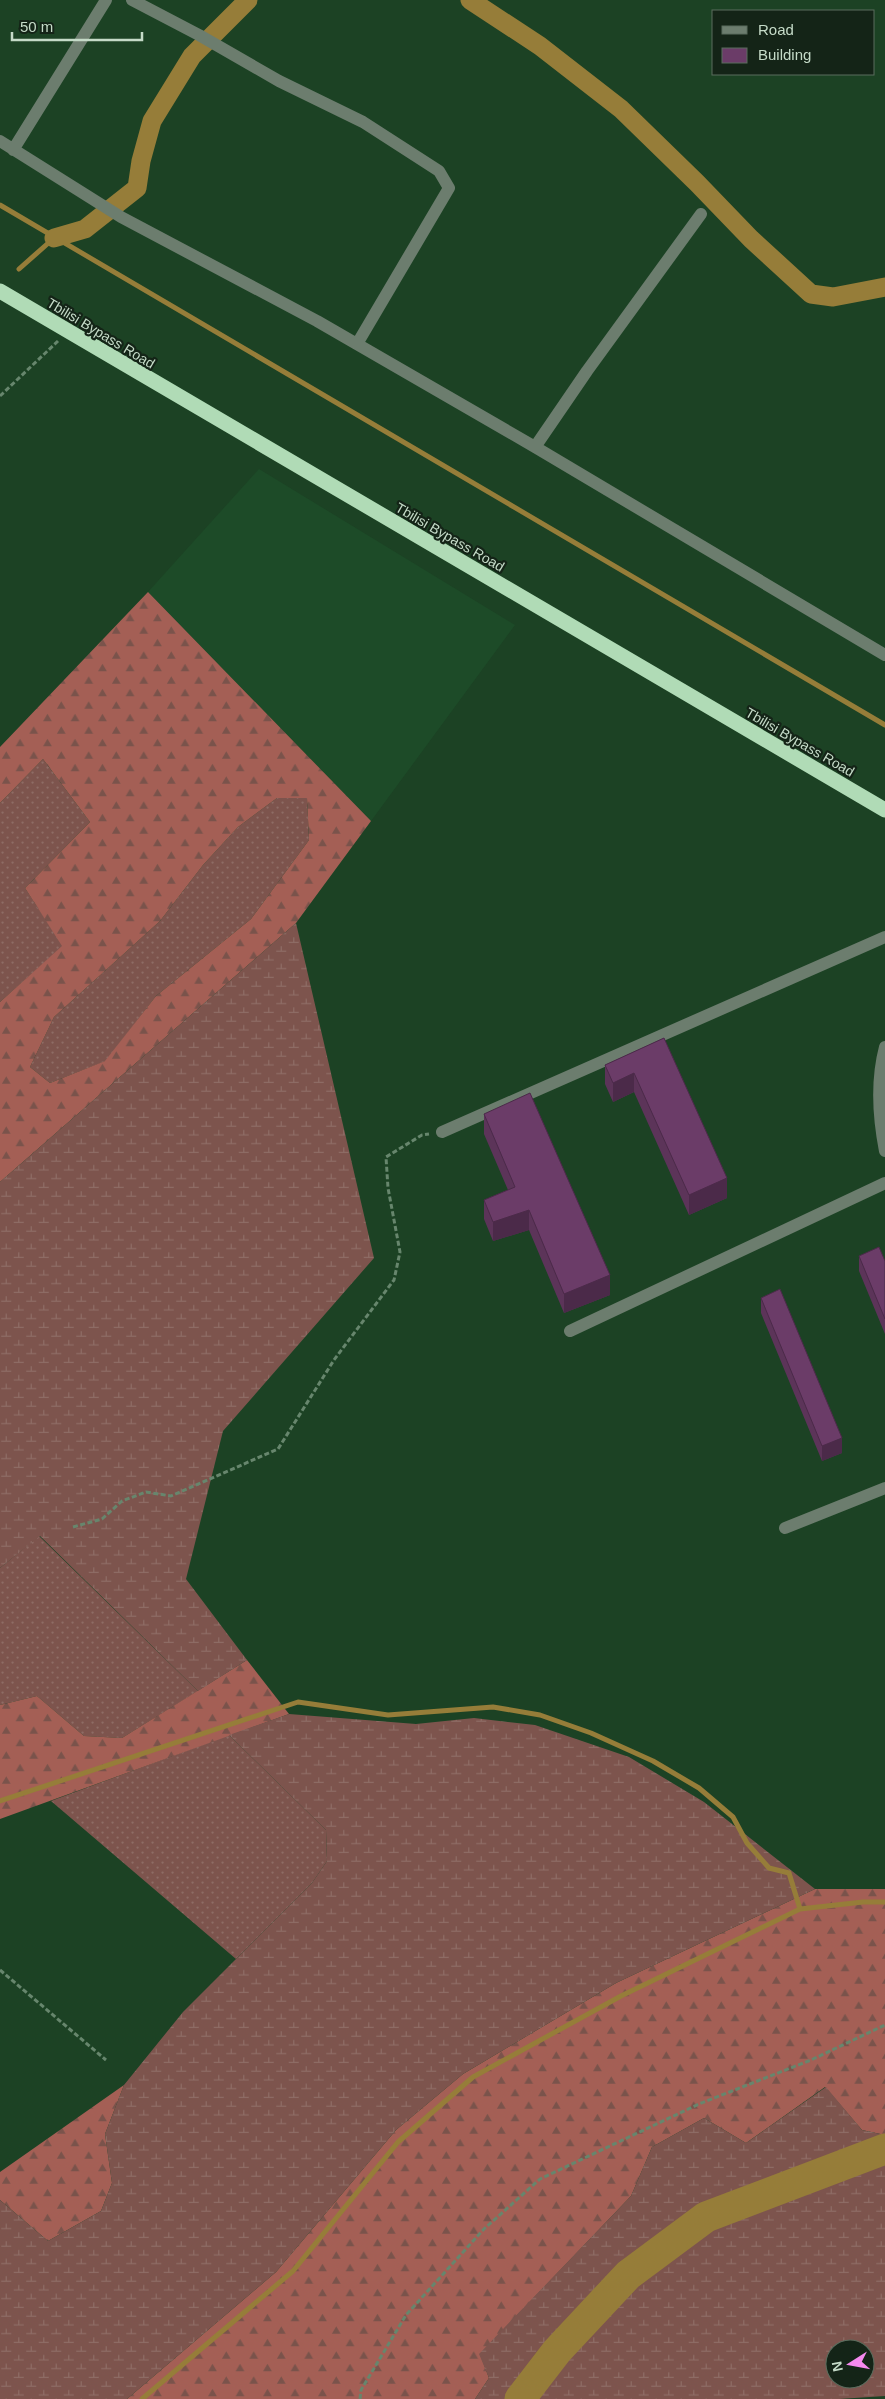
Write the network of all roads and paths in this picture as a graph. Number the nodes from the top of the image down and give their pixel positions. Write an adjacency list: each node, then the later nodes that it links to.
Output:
1 (106, 0): 4 (street)
2 (132, 0): 8 (street)
3 (0, 141): 4 (street)
4 (13, 150): 8 (street)
5 (701, 214): 10 (street)
6 (0, 291): 7 (highway, Tbilisi Bypass Road)
7 (67, 332): 9 (path); 12 (highway, Tbilisi Bypass Road)
8 (357, 344): 10 (street)
9 (0, 396)
10 (536, 447): 11 (street)
11 (885, 655)
12 (885, 810)
13 (885, 937): 15 (street)
14 (885, 1047): 16 (street)
15 (442, 1132): 20 (path)
16 (885, 1151)
17 (885, 1183): 18 (street)
18 (570, 1331)
19 (885, 1488): 21 (street)
20 (73, 1527)
21 (784, 1528)
22 (0, 1970): 24 (path)
23 (885, 2025): 25 (path)
24 (106, 2060)
25 (360, 2399)

